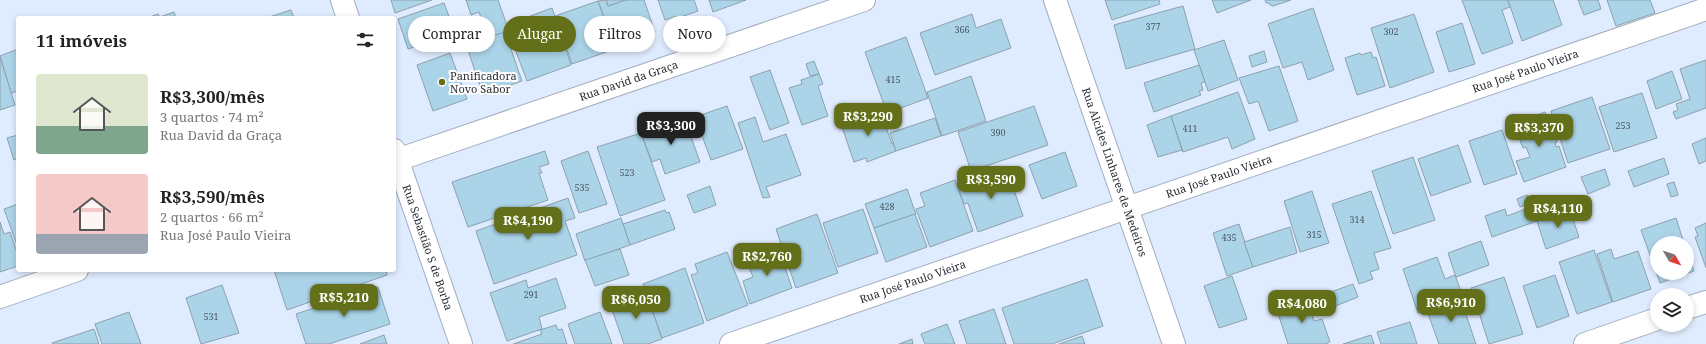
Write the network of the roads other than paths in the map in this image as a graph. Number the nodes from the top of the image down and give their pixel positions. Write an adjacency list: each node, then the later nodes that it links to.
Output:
1 (342, 0): 5 (street)
2 (864, 0): 6 (street, Rua David da Graça)
3 (1055, 0): 8 (street, Rua Alcides Linhares de Medeiros)
4 (1706, 9): 8 (street, Rua José Paulo Vieira)
5 (347, 16)
6 (396, 157)
7 (396, 160): 14 (street, Rua Sebastião S de Borba)
8 (1127, 208): 15 (street, Rua José Paulo Vieira); 16 (street, Rua Alcides Linhares de Medeiros)
9 (71, 272): 10 (street)
10 (0, 296)
11 (1706, 302): 12 (street)
12 (1694, 306)
13 (1650, 321): 17 (street)
14 (462, 344)
15 (731, 344)
16 (1174, 344)
17 (1585, 344)

